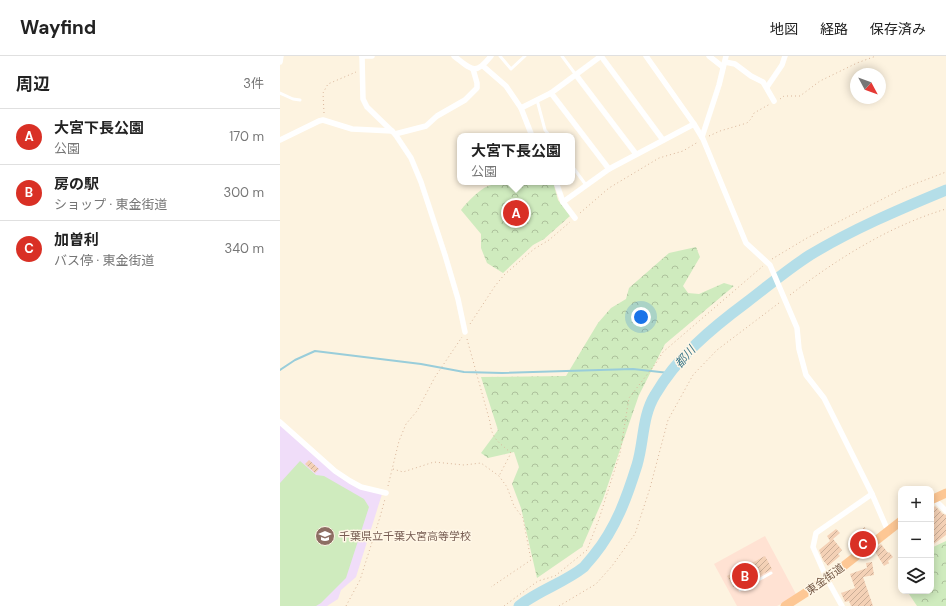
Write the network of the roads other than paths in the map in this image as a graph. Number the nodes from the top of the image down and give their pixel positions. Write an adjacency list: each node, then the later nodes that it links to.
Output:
1 (281, 56): 15 (street)
2 (362, 56): 3 (street); 28 (street)
3 (372, 56)
4 (454, 56): 18 (street)
5 (491, 56): 17 (street)
6 (500, 56): 7 (lane)
7 (525, 56)
8 (562, 56): 19 (lane)
9 (601, 56): 19 (street); 33 (street)
10 (646, 56): 27 (street)
11 (709, 56): 14 (street)
12 (780, 56): 16 (street)
13 (785, 56): 16 (street)
14 (725, 61): 20 (street); 31 (street)
15 (280, 62)
16 (782, 65): 20 (street)
17 (483, 66): 18 (street); 26 (street)
18 (473, 69): 28 (street)
19 (576, 75): 22 (street); 34 (street)
20 (767, 87): 25 (street)
21 (280, 93): 23 (lane)
22 (551, 93): 24 (street); 35 (street)
23 (300, 100)
24 (537, 100): 26 (street); 30 (lane)
25 (774, 101)
26 (521, 108): 29 (street)
27 (694, 124): 31 (street); 33 (street)
28 (394, 133): 32 (street); 41 (street)
29 (531, 133)
30 (548, 133)
31 (702, 138): 45 (street)
32 (280, 140)
33 (663, 140): 34 (street)
34 (636, 154): 35 (street)
35 (609, 169): 38 (street)
36 (575, 170): 38 (lane)
37 (557, 185): 39 (street)
38 (586, 185): 39 (street)
39 (563, 202): 40 (street)
40 (575, 218)
41 (465, 332)
42 (280, 422): 43 (street)
43 (386, 493)
44 (946, 493): 46 (highway)
45 (872, 494): 50 (street); 52 (street)
46 (934, 498)
47 (934, 501): 48 (street)
48 (946, 511)
49 (900, 522): 50 (highway, 東金街道)
50 (888, 531): 52 (highway, 東金街道)
51 (770, 573): 53 (lane)
52 (828, 579): 54 (highway, 東金街道); 55 (street)
53 (740, 590)
54 (786, 606)
55 (842, 606)

